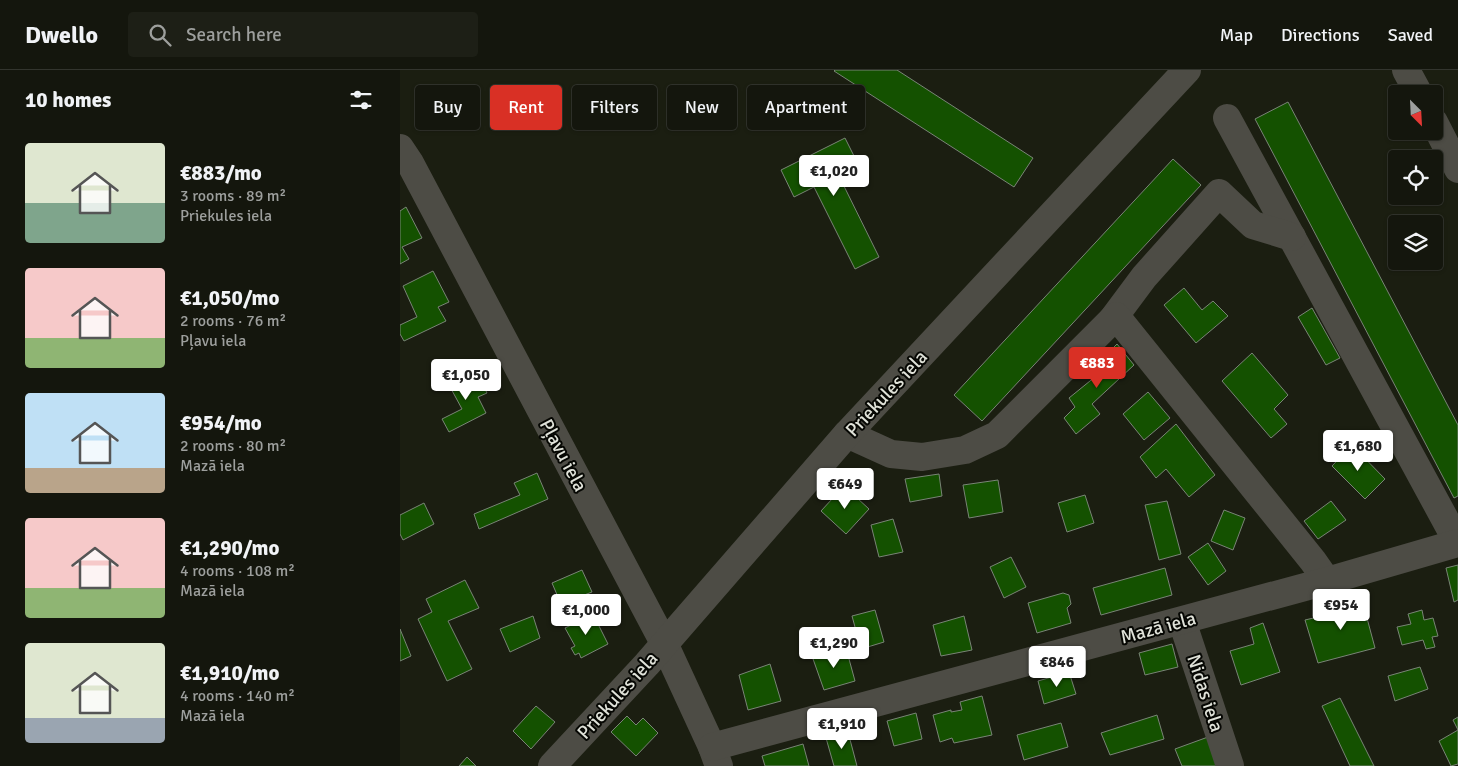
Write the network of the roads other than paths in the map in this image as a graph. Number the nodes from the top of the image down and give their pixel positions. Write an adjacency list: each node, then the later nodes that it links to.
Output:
1 (1187, 70): 10 (street, Priekules iela)
2 (1406, 70): 3 (street)
3 (1414, 85)
4 (1227, 118): 8 (street)
5 (1443, 140): 7 (street)
6 (400, 148): 14 (street, Pļavu iela)
7 (1458, 169)
8 (1292, 237): 9 (street); 11 (street)
9 (1112, 320): 10 (street); 12 (street)
10 (847, 434): 14 (street, Priekules iela)
11 (1458, 543): 12 (street, Mazā iela)
12 (1327, 581): 13 (street, Mazā iela)
13 (1182, 621): 15 (street, Mazā iela); 17 (street, Nidas iela)
14 (664, 643): 15 (street, Pļavu iela); 16 (street, Priekules iela)
15 (715, 756)
16 (552, 766)
17 (1230, 766)

